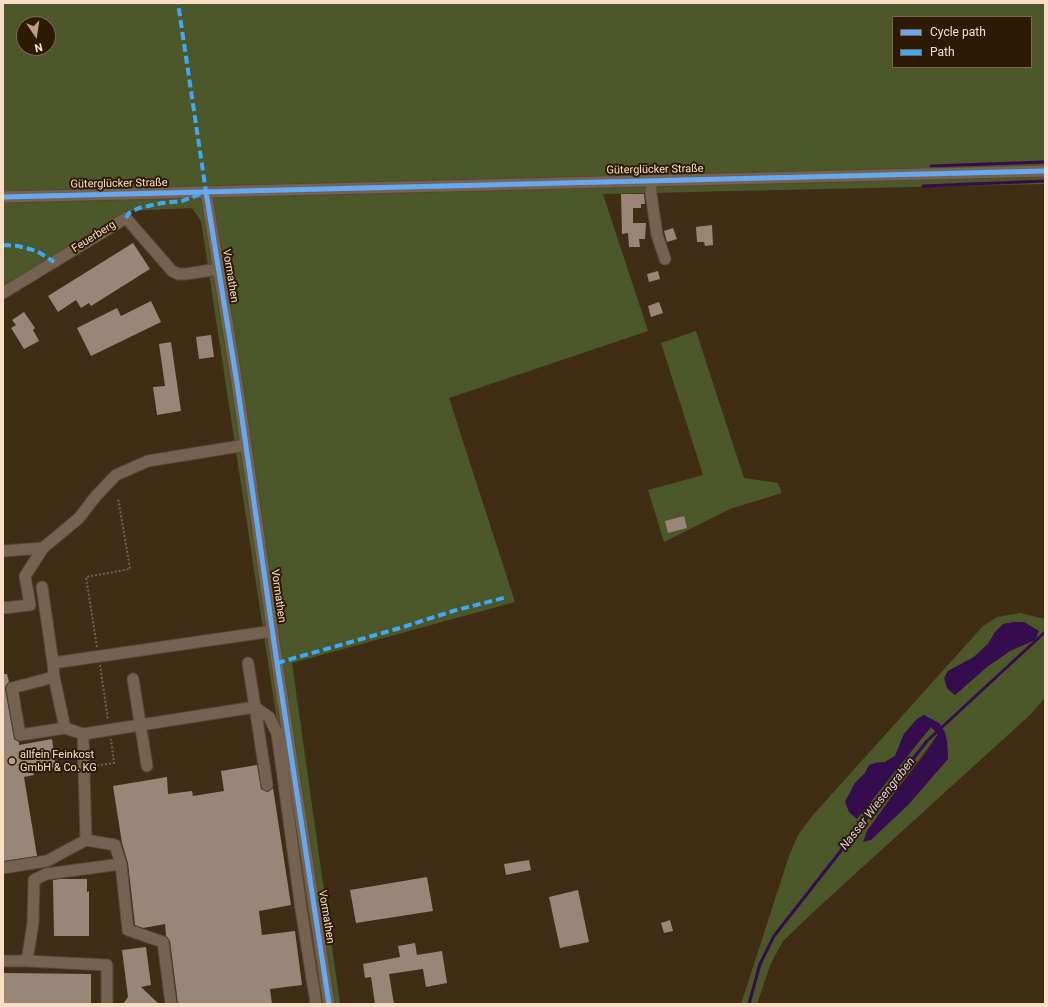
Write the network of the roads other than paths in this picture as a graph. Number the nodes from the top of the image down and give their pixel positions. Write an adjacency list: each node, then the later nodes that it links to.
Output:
1 (1045, 171): 2 (street, Güterglücker Straße)
2 (651, 180): 3 (street, Güterglücker Straße); 5 (street)
3 (206, 192): 4 (street, Güterglücker Straße); 6 (street, Vormathen)
4 (3, 197)
5 (665, 259)
6 (218, 269): 7 (street, Feuerberg); 8 (street, Vormathen)
7 (3, 293)
8 (246, 445): 9 (street); 13 (street, Vormathen)
9 (43, 548): 10 (street); 12 (street)
10 (3, 552)
11 (42, 587): 14 (street)
12 (3, 608)
13 (273, 631): 14 (street); 32 (street, Vormathen)
14 (53, 663): 16 (street)
15 (248, 664): 18 (street)
16 (54, 677): 20 (street); 20 (street)
17 (133, 679): 19 (street)
18 (255, 707): 19 (street); 23 (street); 31 (street)
19 (141, 726): 21 (street); 22 (street)
20 (65, 728): 21 (street)
21 (83, 734): 24 (street)
22 (147, 766)
23 (267, 785)
24 (86, 840): 25 (street); 26 (street)
25 (121, 864): 28 (street); 30 (street)
26 (3, 868)
27 (3, 961): 28 (street)
28 (27, 961): 29 (street)
29 (107, 1004)
30 (172, 1004)
31 (316, 1004)
32 (329, 1004)

